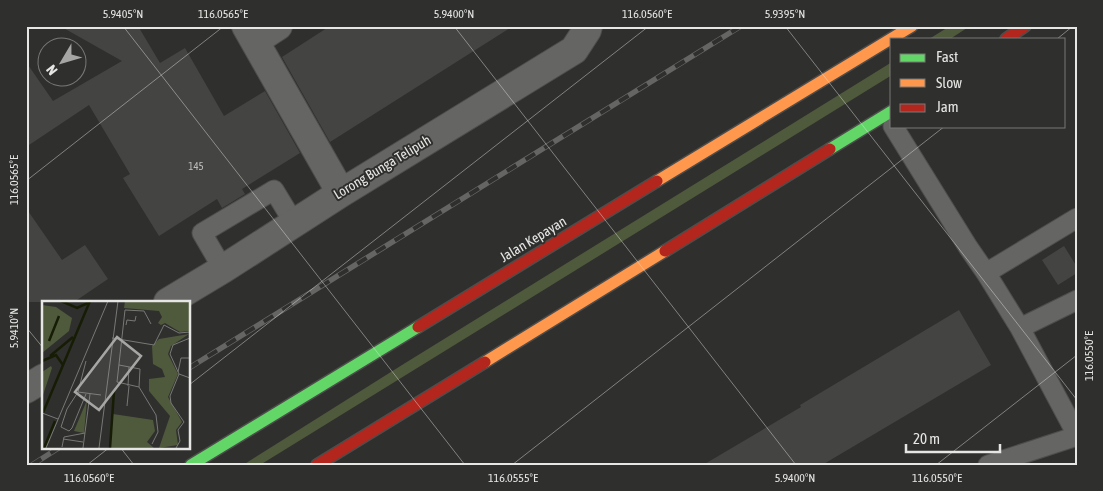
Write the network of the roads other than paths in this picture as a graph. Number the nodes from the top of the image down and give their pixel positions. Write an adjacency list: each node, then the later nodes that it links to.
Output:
1 (278, 26): 5 (street)
2 (588, 26): 11 (street, Lorong Bunga Telipuh)
3 (912, 26): 6 (highway, Jalan Kepayan)
4 (1025, 26): 7 (highway)
5 (251, 34): 11 (street)
6 (892, 38)
7 (1007, 38)
8 (890, 39): 22 (highway, Jalan Kepayan)
9 (890, 120): 23 (highway)
10 (896, 128): 15 (lane)
11 (341, 193): 13 (street, Lorong Bunga Telipuh)
12 (1077, 218): 15 (lane)
13 (294, 223): 14 (street, Lorong Bunga Telipuh); 14 (lane)
14 (223, 269): 17 (street, Lorong Bunga Telipuh)
15 (986, 273): 18 (lane)
16 (1077, 300): 18 (lane)
17 (170, 301)
18 (1020, 328): 21 (lane)
19 (42, 379): 20 (street)
20 (26, 389)
21 (1077, 435): 24 (lane)
22 (191, 465)
23 (318, 465)
24 (988, 465)

